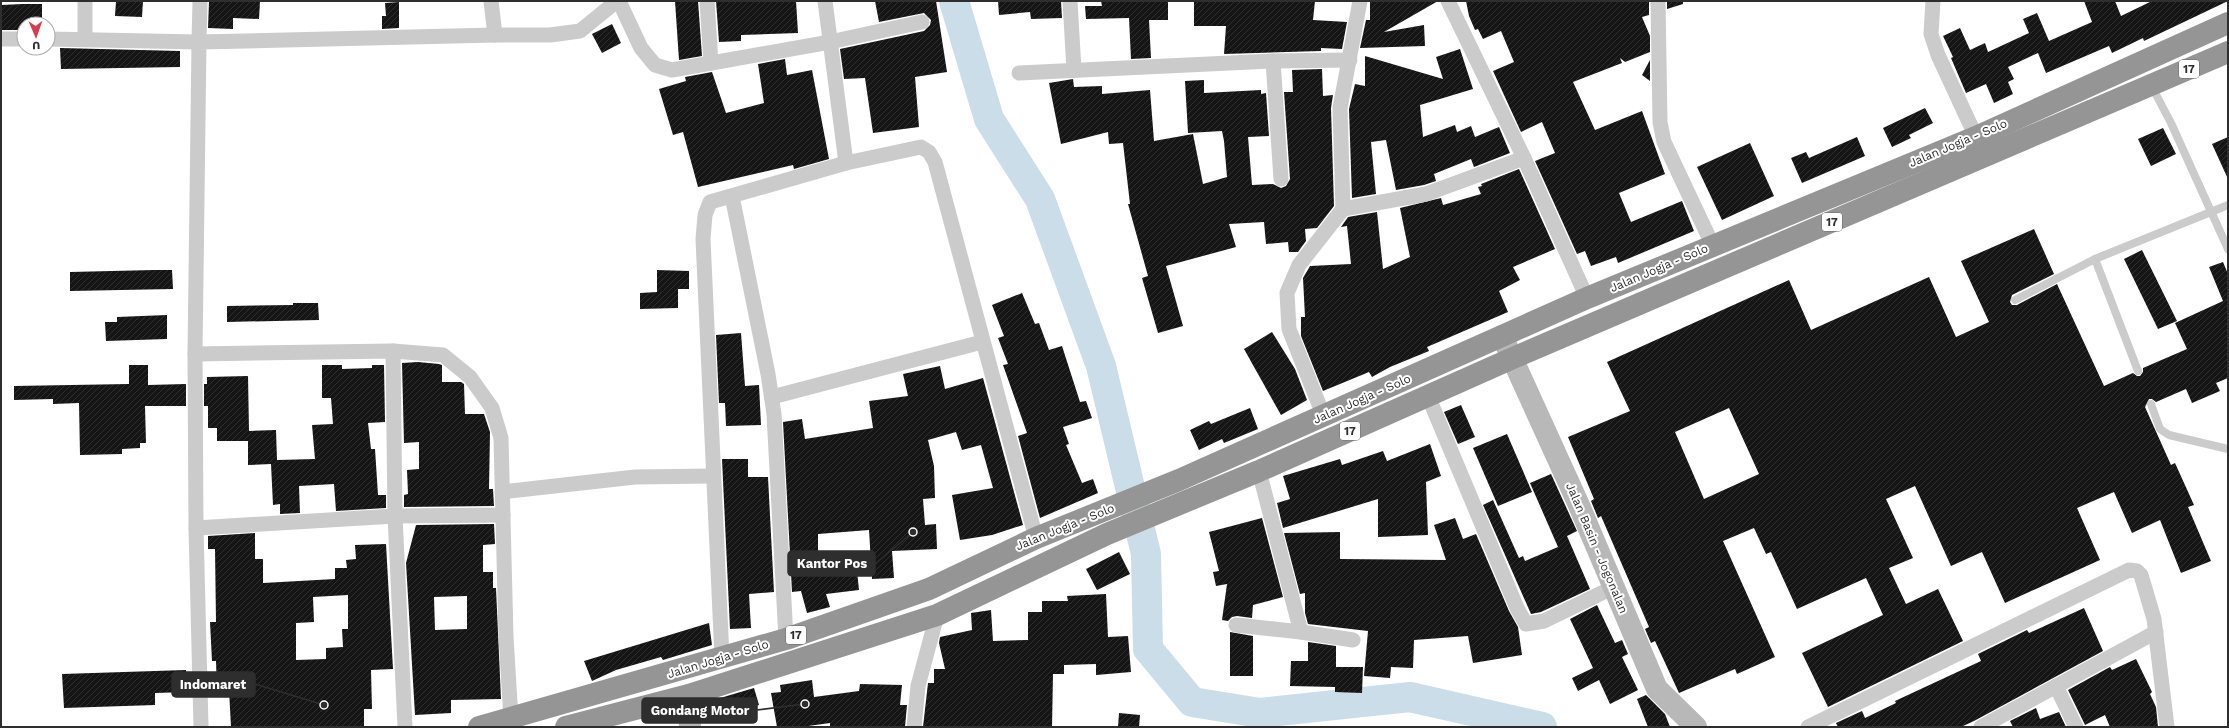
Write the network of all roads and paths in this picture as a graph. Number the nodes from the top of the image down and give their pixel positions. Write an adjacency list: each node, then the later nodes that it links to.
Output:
1 (85, 1): 15 (street)
2 (200, 1): 19 (street)
3 (491, 1): 14 (street)
4 (618, 1): 14 (street); 24 (street)
5 (707, 1): 24 (street)
6 (825, 1): 20 (street)
7 (1070, 1): 25 (street)
8 (1360, 1): 22 (street)
9 (1448, 1): 29 (street)
10 (1658, 1): 36 (street)
11 (1933, 1): 28 (street)
12 (922, 22): 20 (street)
13 (2228, 23): 28 (highway, Jalan Jogja - Solo / 17)
14 (495, 34): 19 (street)
15 (85, 38): 18 (street); 19 (street)
16 (1, 39): 17 (street)
17 (16, 39)
18 (56, 39)
19 (199, 42): 44 (street)
20 (830, 42): 24 (street); 30 (street)
21 (2228, 52): 27 (highway, Jalan Jogja - Solo / 17)
22 (1350, 60): 23 (street); 34 (street)
23 (1273, 61): 25 (street); 31 (street)
24 (711, 63)
25 (1074, 70): 26 (street)
26 (1019, 73)
27 (2151, 85): 35 (lane); 45 (highway, Jalan Jogja - Solo / 17)
28 (1976, 137): 36 (highway, Jalan Jogja - Solo / 17)
29 (1524, 158): 34 (street); 39 (street)
30 (846, 163): 32 (street); 42 (street)
31 (1281, 179)
32 (732, 196): 48 (street); 53 (street)
33 (2228, 205): 35 (lane)
34 (1343, 209): 50 (street)
35 (2210, 212): 37 (lane); 38 (lane)
36 (1713, 246): 39 (highway, Jalan Jogja - Solo / 17)
37 (2228, 249)
38 (2095, 259): 40 (lane); 46 (lane)
39 (1587, 298): 41 (highway, Jalan Jogja - Solo / 17)
40 (2015, 300)
41 (1502, 336): 45 (main road, Jalan Basin - Jogonalan); 50 (highway, Jalan Jogja - Solo / 17)
42 (982, 342): 48 (street); 58 (street)
43 (393, 351): 44 (street); 54 (street); 56 (street)
44 (195, 354): 57 (street)
45 (1513, 358): 47 (highway, Jalan Jogja - Solo / 17); 59 (main road, Jalan Basin - Jogonalan)
46 (2138, 371)
47 (1428, 396): 52 (highway, Jalan Jogja - Solo / 17); 59 (street)
48 (772, 397): 64 (street)
49 (2151, 404): 51 (lane)
50 (1324, 417): 58 (highway, Jalan Jogja - Solo / 17)
51 (2228, 449)
52 (1259, 471): 60 (highway, Jalan Jogja - Solo / 17); 62 (street)
53 (713, 476): 54 (street); 66 (street)
54 (502, 492): 55 (street)
55 (503, 515): 56 (street); 69 (street)
56 (395, 516): 57 (street); 71 (street)
57 (196, 528): 70 (street)
58 (1036, 538): 64 (highway, Jalan Jogja - Solo / 17)
59 (1614, 587): 76 (main road, Jalan Basin - Jogonalan)
60 (937, 615): 68 (highway, Jalan Jogja - Solo / 17); 75 (street)
61 (1236, 624): 62 (street)
62 (1301, 632): 65 (street)
63 (2156, 632): 67 (street); 77 (street); 80 (street)
64 (786, 639): 66 (highway, Jalan Jogja - Solo / 17)
65 (1354, 640)
66 (722, 658): 69 (highway, Jalan Jogja - Solo / 17)
67 (2056, 686): 78 (street); 79 (street)
68 (689, 695): 73 (highway, Jalan Jogja - Solo / 17); 74 (main road)
69 (511, 719): 72 (highway, Jalan Jogja - Solo / 17)
70 (202, 727)
71 (405, 727)
72 (479, 727)
73 (566, 727)
74 (690, 727)
75 (914, 727)
76 (1696, 727)
77 (1808, 727)
78 (1980, 727)
79 (2076, 727)
80 (2167, 727)

